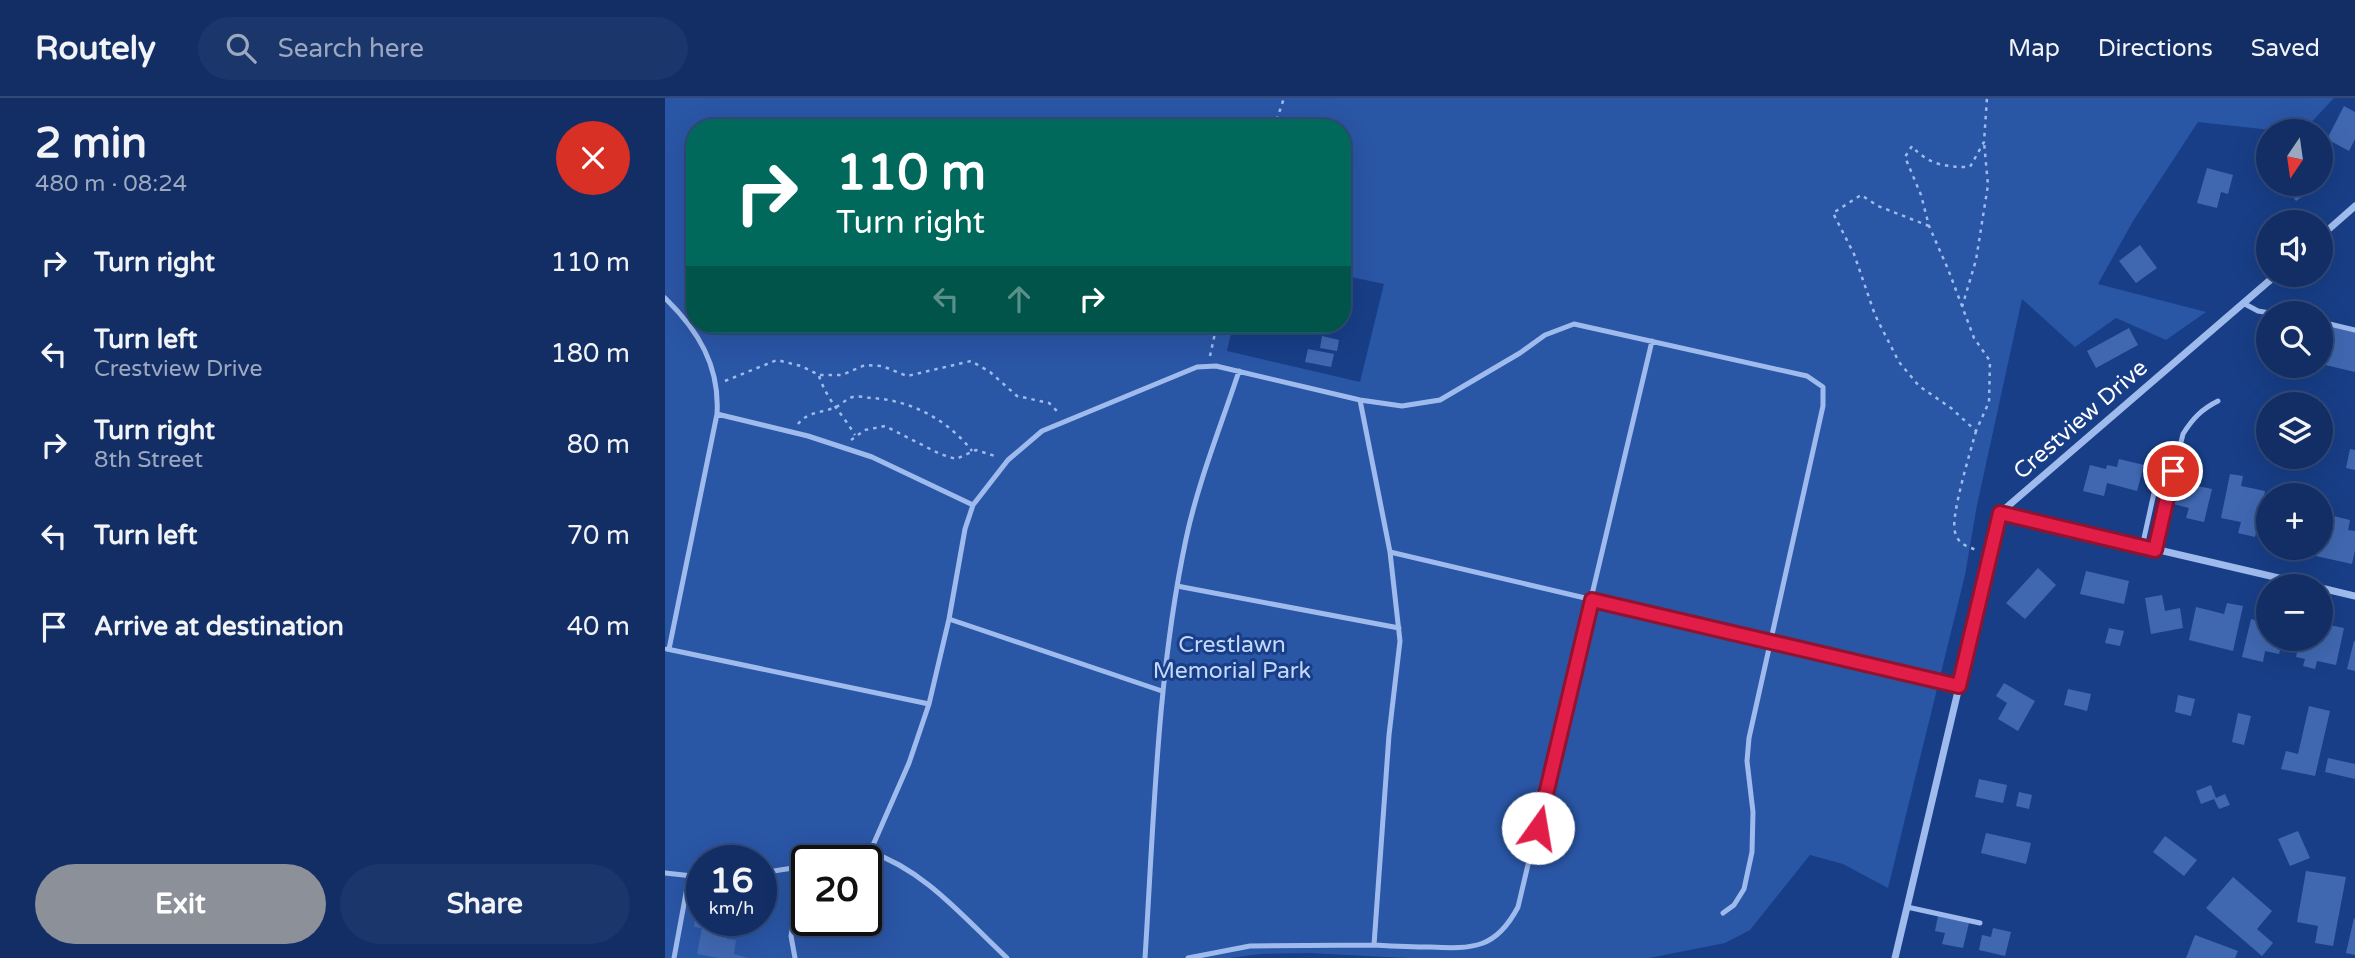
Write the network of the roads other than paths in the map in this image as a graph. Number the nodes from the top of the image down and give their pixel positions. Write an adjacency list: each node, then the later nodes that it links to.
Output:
1 (2355, 206): 2 (street)
2 (2333, 225)
3 (2262, 287): 5 (street, Crestview Drive)
4 (665, 298): 7 (lane)
5 (2243, 303): 6 (lane); 18 (street, Crestview Drive)
6 (2256, 310)
7 (686, 319)
8 (2333, 325): 9 (lane)
9 (2355, 330)
10 (696, 333): 15 (lane)
11 (1652, 341): 13 (lane); 26 (lane); 29 (lane)
12 (1240, 371): 13 (lane); 17 (lane); 23 (lane)
13 (1360, 400): 21 (lane)
14 (2218, 401): 20 (lane)
15 (717, 415): 17 (lane); 30 (lane)
16 (2156, 484): 19 (lane)
17 (973, 505): 27 (lane)
18 (2000, 513): 19 (street); 31 (street)
19 (2142, 547): 20 (street)
20 (2155, 550): 22 (street)
21 (1390, 552): 26 (lane); 28 (lane)
22 (2260, 574)
23 (1177, 586): 28 (lane); 32 (lane)
24 (2333, 591): 25 (street)
25 (2355, 596)
26 (1592, 600): 29 (lane); 43 (lane)
27 (949, 619): 32 (lane); 33 (lane)
28 (1399, 628): 43 (lane)
29 (1769, 641): 31 (lane); 40 (lane)
30 (667, 649): 33 (lane)
31 (1959, 686): 39 (street)
32 (1162, 691): 47 (lane)
33 (929, 704): 34 (lane)
34 (873, 845)
35 (882, 856): 46 (lane)
36 (665, 873): 37 (lane)
37 (686, 876)
38 (686, 893): 44 (lane)
39 (1907, 907): 41 (lane); 49 (street)
40 (1723, 913)
41 (1980, 923)
42 (792, 936): 45 (lane)
43 (1374, 945): 48 (lane)
44 (674, 958)
45 (795, 958)
46 (1007, 958)
47 (1145, 958)
48 (1188, 958)
49 (1895, 958)

